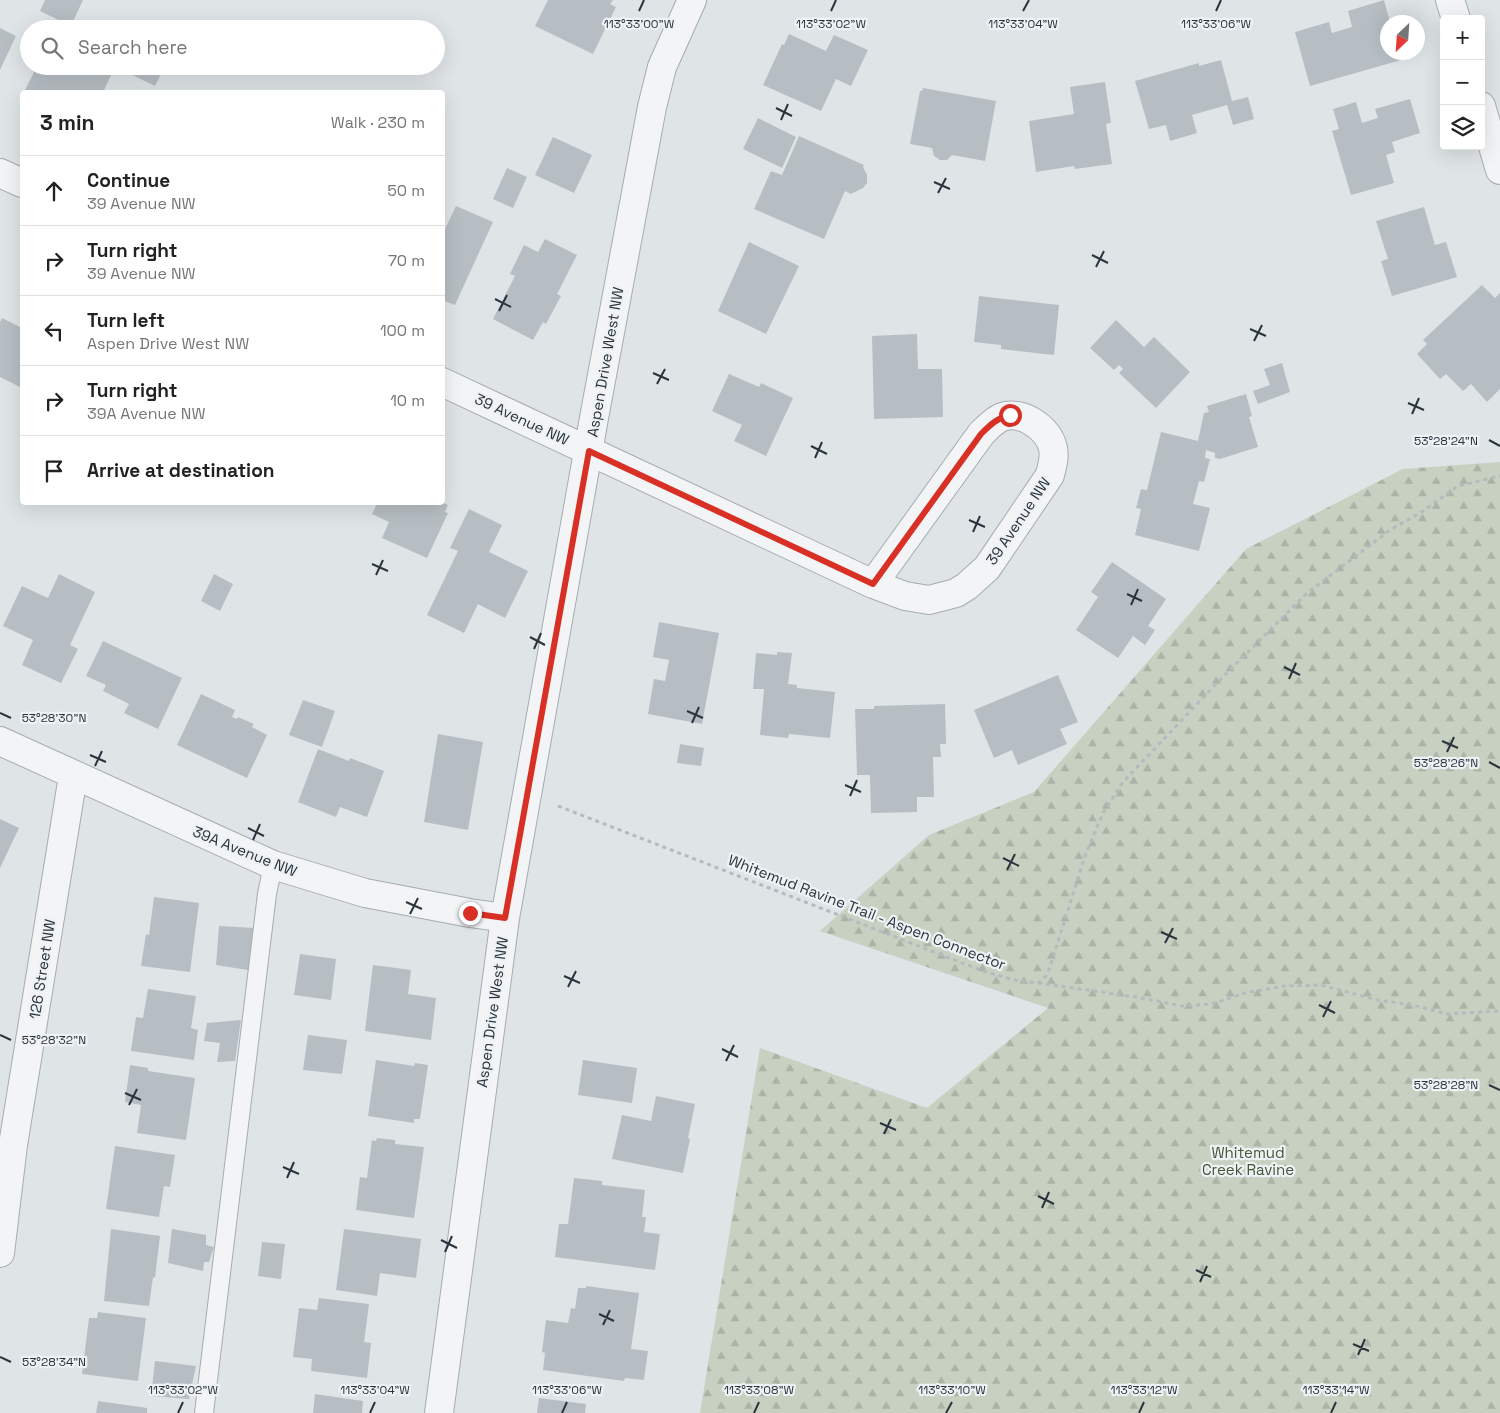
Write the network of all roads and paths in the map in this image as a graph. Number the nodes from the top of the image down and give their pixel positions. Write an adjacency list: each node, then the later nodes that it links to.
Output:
1 (692, 0): 9 (street, Aspen Drive West NW)
2 (1450, 0): 3 (street)
3 (1455, 15)
4 (1485, 119): 5 (street)
5 (1500, 170)
6 (0, 173): 7 (street)
7 (20, 182)
8 (445, 383): 9 (street, 39 Avenue NW)
9 (589, 451): 11 (street, 39 Avenue NW); 16 (street, Aspen Drive West NW)
10 (1500, 476): 17 (path)
11 (873, 584): 11 (street, 39 Avenue NW)
12 (0, 741): 13 (street, 39A Avenue NW)
13 (73, 776): 15 (street, 39A Avenue NW); 19 (street, 126 Street NW)
14 (558, 806): 17 (path, Whitemud Ravine Trail - Aspen Connector)
15 (273, 865): 16 (street, 39A Avenue NW); 21 (lane)
16 (505, 918): 22 (street, Aspen Drive West NW)
17 (1038, 982): 18 (path, Whitemud Ravine Trail - Aspen Connector)
18 (1500, 1011)
19 (6, 1144): 20 (street, 126 Street NW)
20 (0, 1253)
21 (204, 1413)
22 (439, 1413)

